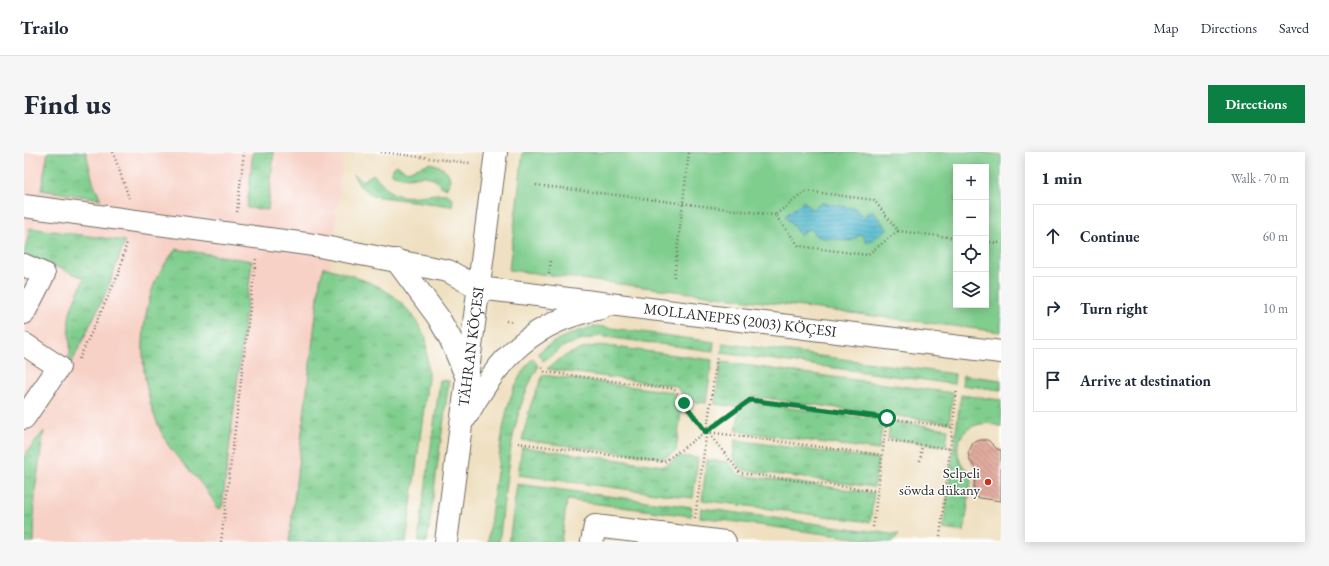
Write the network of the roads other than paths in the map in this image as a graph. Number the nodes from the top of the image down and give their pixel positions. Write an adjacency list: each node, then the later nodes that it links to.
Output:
1 (496, 152): 5 (street, TÄHRAN KÖÇESI)
2 (24, 206): 3 (street, bridge)
3 (396, 260): 5 (street); 10 (street)
4 (24, 265): 7 (street)
5 (479, 288): 6 (street, MOLLANEPES (2003) KÖÇESI); 10 (street, TÄHRAN KÖÇESI)
6 (618, 305): 9 (street, MOLLANEPES (2003) KÖÇESI); 12 (street)
7 (24, 313)
8 (24, 344): 11 (street)
9 (1001, 352)
10 (467, 378): 12 (street, TÄHRAN KÖÇESI)
11 (24, 418)
12 (461, 427): 13 (street, TÄHRAN KÖÇESI)
13 (446, 542)
14 (592, 542): 15 (street)
15 (725, 542)

